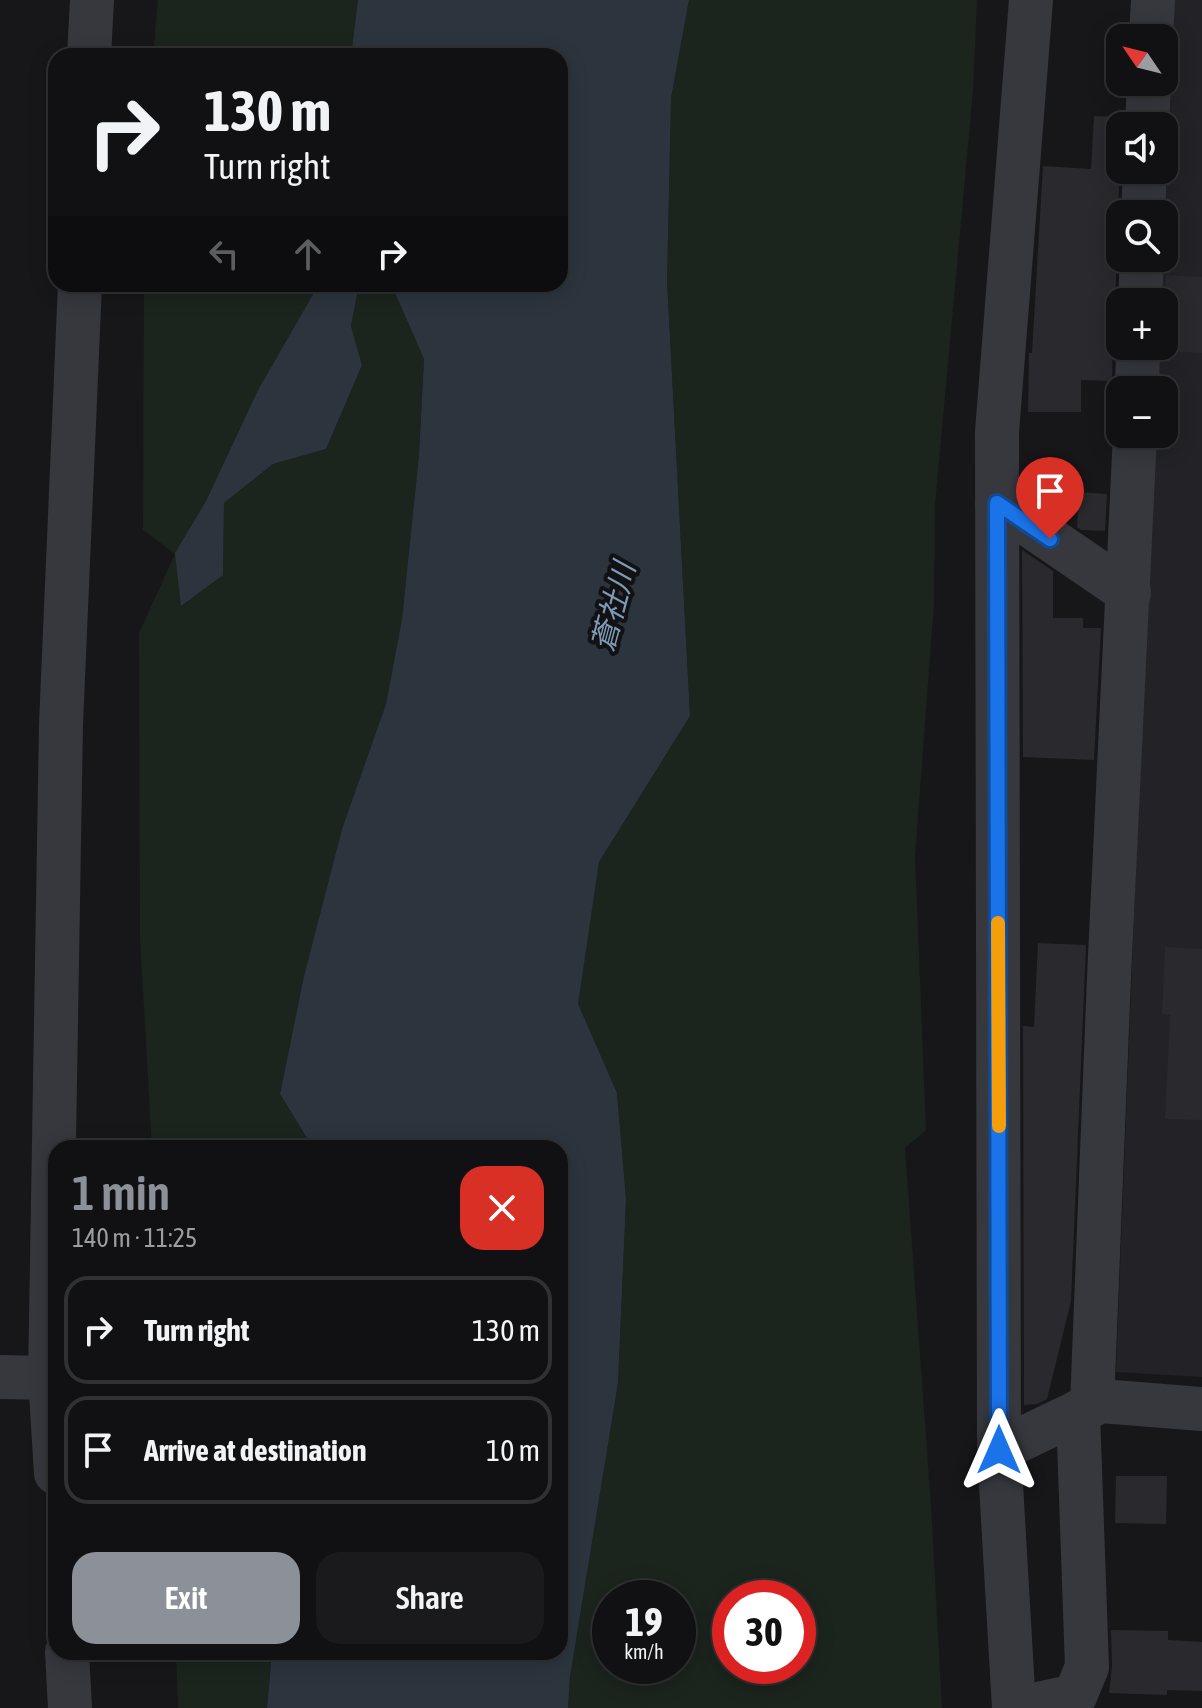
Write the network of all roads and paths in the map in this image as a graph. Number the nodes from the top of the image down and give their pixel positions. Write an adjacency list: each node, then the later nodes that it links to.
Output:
1 (92, 0): 5 (street)
2 (1031, 0): 8 (street)
3 (1153, 0): 4 (street)
4 (1152, 24)
5 (89, 48)
6 (80, 292): 10 (street)
7 (1134, 448): 9 (street)
8 (997, 503): 9 (street); 15 (street)
9 (1129, 593): 13 (street)
10 (54, 1140)
11 (0, 1377): 12 (street)
12 (48, 1378)
13 (1085, 1409): 14 (street); 15 (street); 19 (street)
14 (1202, 1409)
15 (999, 1450): 18 (street)
16 (67, 1660): 17 (street)
17 (70, 1708)
18 (1014, 1708)
19 (1020, 1708)

